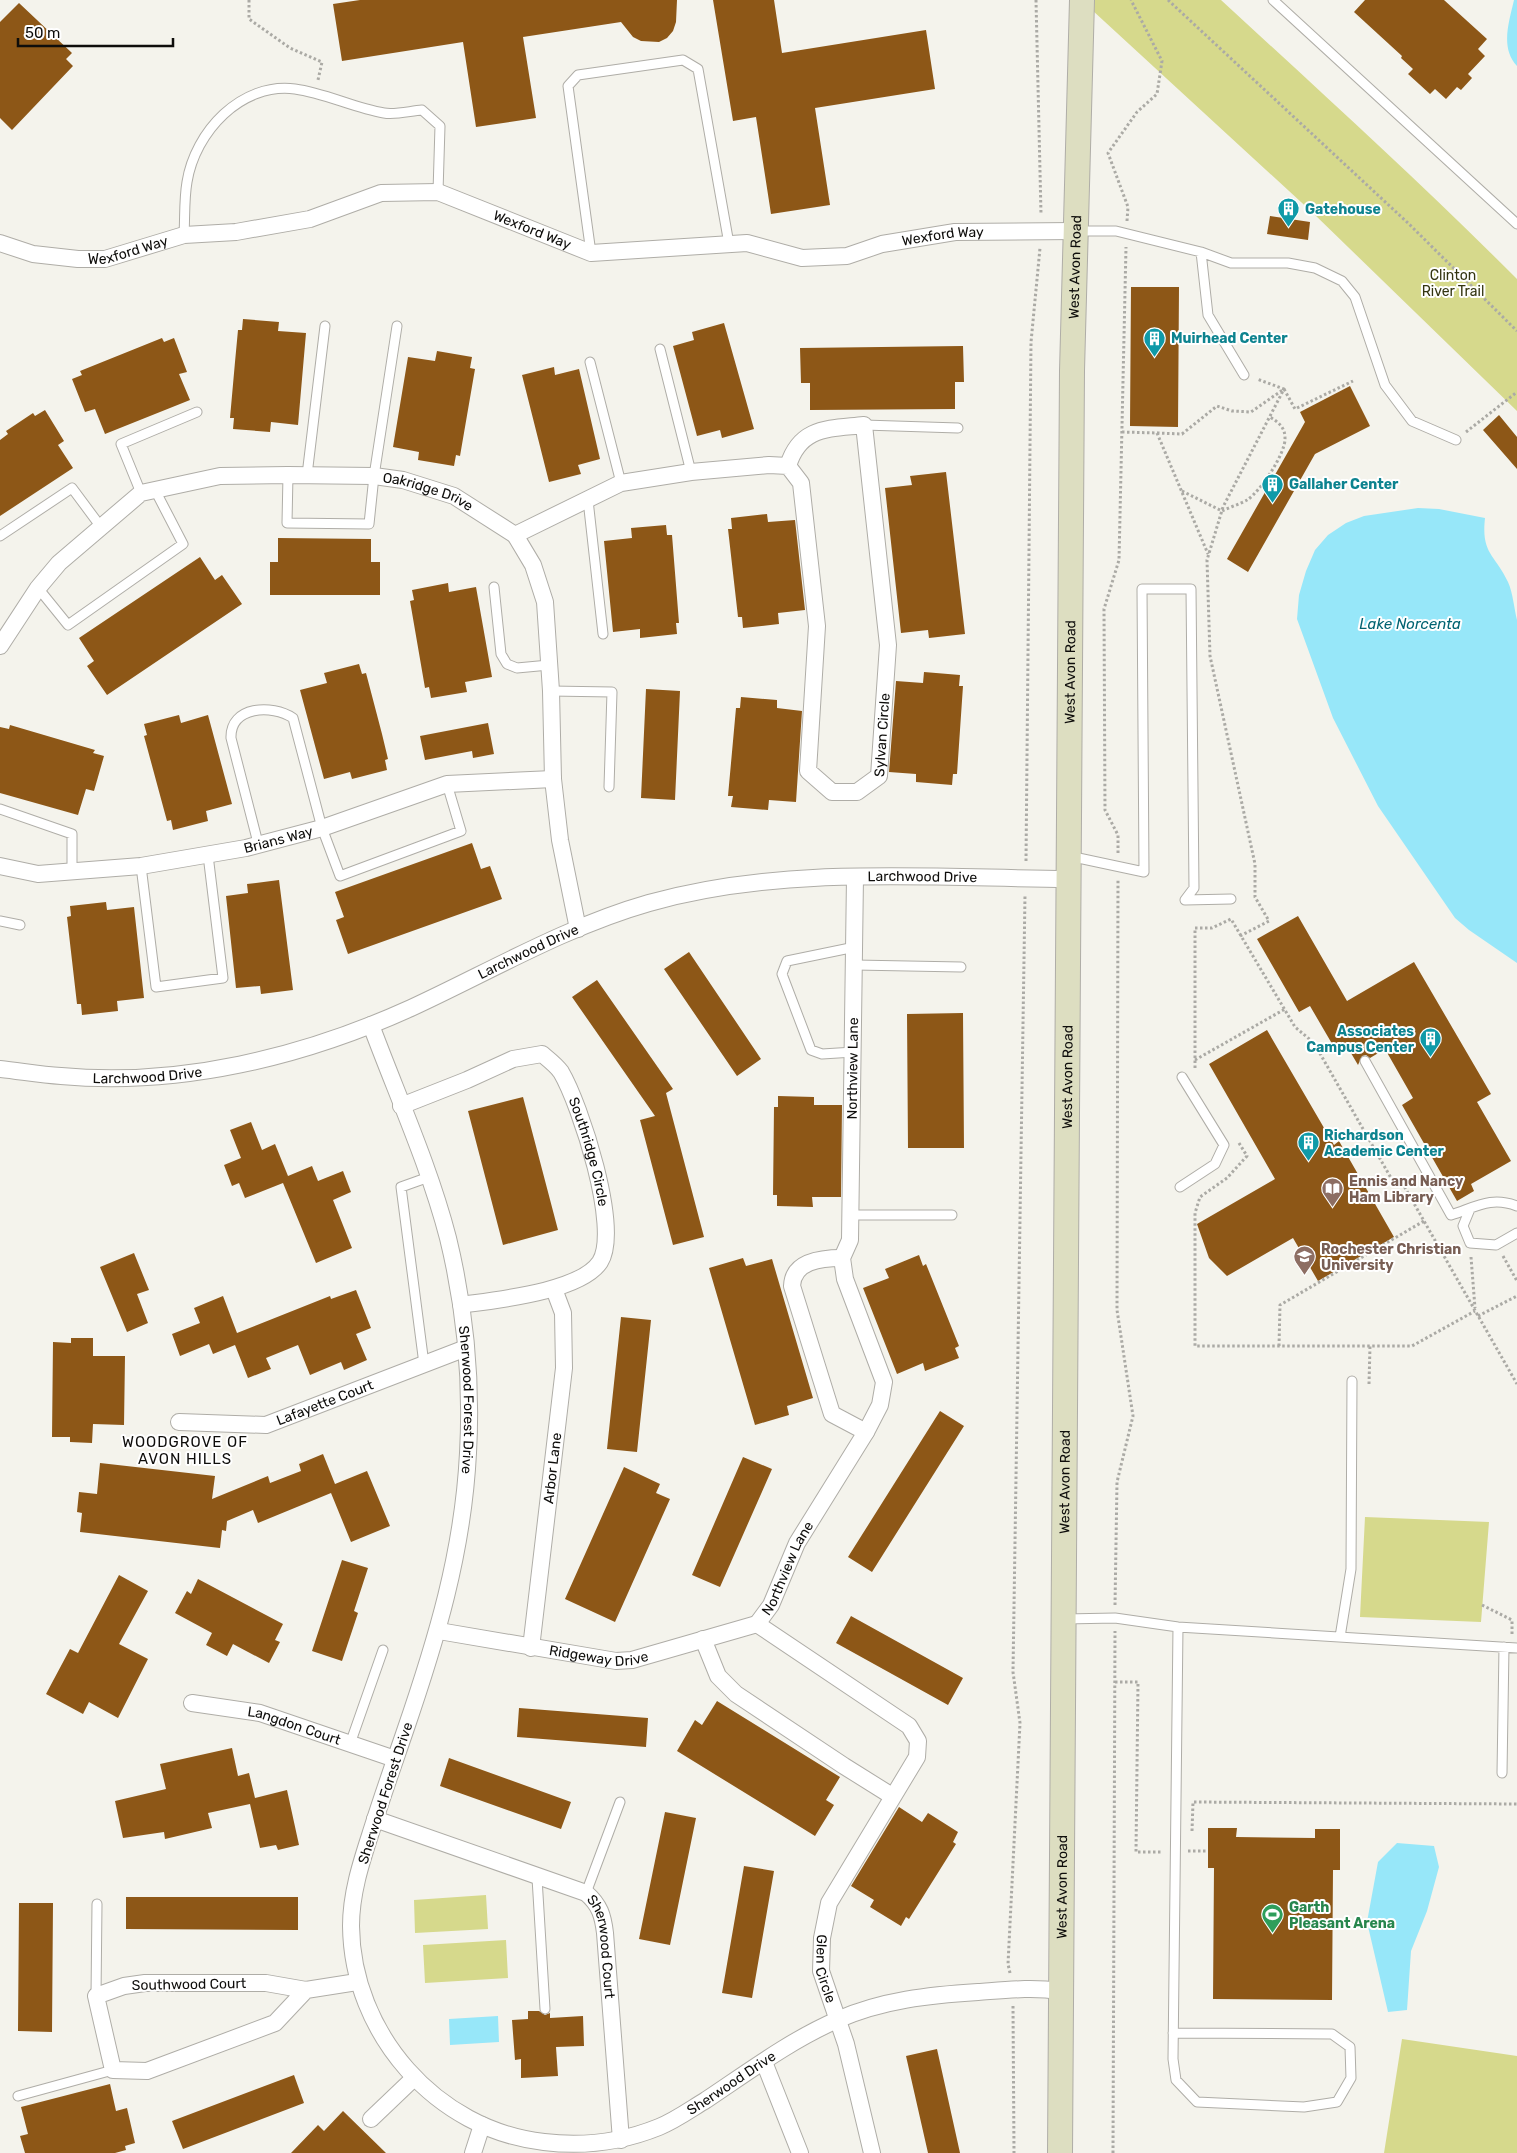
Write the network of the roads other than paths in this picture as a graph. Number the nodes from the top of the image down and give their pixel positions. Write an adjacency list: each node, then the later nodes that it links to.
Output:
1 (1082, 0): 5 (main road, West Avon Road)
2 (1273, 0): 4 (lane)
3 (438, 192): 6 (street, Wexford Way); 6 (lane); 10 (street, Wexford Way)
4 (1517, 224)
5 (1075, 231): 8 (street, Wexford Way); 9 (lane); 44 (main road, West Avon Road)
6 (184, 235): 7 (street, Wexford Way)
7 (0, 243)
8 (729, 244): 10 (street, Wexford Way); 10 (lane)
9 (1201, 252): 15 (lane); 19 (lane)
10 (591, 254)
11 (325, 326): 23 (lane)
12 (397, 326): 24 (lane)
13 (660, 349): 21 (lane)
14 (590, 362): 25 (lane)
15 (1244, 375)
16 (198, 412): 26 (lane)
17 (864, 425): 18 (lane); 20 (street); 20 (street, Sylvan Circle)
18 (958, 428)
19 (1456, 440)
20 (788, 466): 21 (street)
21 (691, 472): 25 (street)
22 (288, 475): 23 (street, Oakridge Drive); 24 (lane); 26 (street, Oakridge Drive)
23 (307, 475): 24 (street, Oakridge Drive)
24 (374, 476): 29 (street, Oakridge Drive)
25 (622, 483): 27 (street)
26 (148, 492): 28 (street, Oakridge Drive); 32 (lane)
27 (588, 500): 29 (street); 33 (lane)
28 (101, 527): 30 (lane); 32 (street, Oakridge Drive)
29 (515, 535): 35 (street, Oakridge Drive)
30 (0, 536)
31 (494, 587): 35 (lane)
32 (38, 588): 34 (street, Oakridge Drive)
33 (604, 634)
34 (0, 646)
35 (550, 665): 36 (street, Oakridge Drive)
36 (551, 691): 37 (street, Oakridge Drive); 39 (lane)
37 (553, 779): 38 (street, Brians Way); 53 (street, Oakridge Drive)
38 (447, 784): 41 (street, Brians Way); 41 (lane)
39 (609, 787)
40 (0, 809): 47 (lane)
41 (322, 828): 42 (street, Brians Way); 42 (lane)
42 (258, 843): 43 (street, Brians Way)
43 (208, 855): 46 (street, Brians Way); 46 (lane)
44 (1069, 856): 49 (main road, West Avon Road); 50 (lane)
45 (0, 866): 47 (street, Brians Way)
46 (141, 866): 47 (street, Brians Way)
47 (72, 871)
48 (856, 877): 49 (street, Larchwood Drive); 53 (street, Larchwood Drive); 54 (street, Northview Lane)
49 (1068, 879): 78 (main road, West Avon Road)
50 (1231, 899)
51 (0, 921): 52 (lane)
52 (20, 925)
53 (578, 929): 57 (street, Larchwood Drive)
54 (855, 948): 55 (street, Northview Lane); 58 (lane)
55 (855, 965): 56 (lane); 58 (street, Northview Lane)
56 (961, 967)
57 (371, 1025): 60 (street, Larchwood Drive); 62 (street, Sherwood Forest Drive)
58 (854, 1052): 67 (street, Northview Lane)
59 (1365, 1061): 66 (lane)
60 (0, 1069)
61 (1182, 1077): 64 (lane)
62 (402, 1106): 63 (street, Sherwood Forest Drive); 71 (street, Southridge Circle)
63 (429, 1176): 72 (street, Sherwood Forest Drive); 74 (lane)
64 (1180, 1187)
65 (1517, 1206): 66 (lane)
66 (1470, 1209): 69 (lane)
67 (850, 1215): 68 (lane); 70 (street, Northview Lane)
68 (952, 1215)
69 (1517, 1232)
70 (842, 1258): 77 (street, Northview Lane); 77 (street)
71 (554, 1289): 72 (street, Southridge Circle); 85 (street, Arbor Lane)
72 (461, 1306): 73 (street, Sherwood Forest Drive)
73 (466, 1348): 74 (street, Lafayette Court); 81 (street, Sherwood Forest Drive)
74 (424, 1364): 76 (street, Lafayette Court)
75 (1352, 1381): 82 (lane)
76 (179, 1422)
77 (866, 1432): 79 (street, Northview Lane)
78 (1062, 1619): 80 (lane); 101 (main road, West Avon Road)
79 (756, 1624): 83 (street, Ridgeway Drive); 89 (street, Northview Lane)
80 (1178, 1627): 82 (lane); 105 (lane)
81 (439, 1631): 85 (street, Ridgeway Drive); 91 (street, Sherwood Forest Drive)
82 (1340, 1637): 84 (lane)
83 (703, 1639): 85 (street, Ridgeway Drive); 93 (street)
84 (1504, 1647): 86 (lane); 92 (lane)
85 (531, 1648)
86 (1517, 1648)
87 (383, 1650): 90 (lane)
88 (192, 1703): 90 (street, Langdon Court)
89 (909, 1726): 93 (street, Glen Circle)
90 (350, 1744): 91 (street, Langdon Court)
91 (395, 1759): 95 (street, Sherwood Forest Drive)
92 (1502, 1773)
93 (892, 1796): 104 (street, Glen Circle)
94 (620, 1802): 97 (lane)
95 (375, 1819): 96 (street, Sherwood Court); 99 (street, Sherwood Forest Drive)
96 (537, 1878): 97 (street, Sherwood Court); 103 (lane)
97 (586, 1893): 112 (street, Sherwood Court)
98 (97, 1904): 102 (lane)
99 (357, 1982): 100 (street, Southwood Court); 108 (street, Sherwood Drive)
100 (306, 1990): 102 (street, Southwood Court); 107 (street)
101 (1060, 1991): 104 (street, Sherwood Drive); 117 (main road, West Avon Road)
102 (96, 1996): 107 (street)
103 (545, 2009)
104 (837, 2020): 106 (street, Sherwood Drive); 116 (street, Glen Circle)
105 (1173, 2033): 105 (lane)
106 (764, 2062): 112 (street, Sherwood Drive); 115 (street)
107 (113, 2070): 109 (lane)
108 (414, 2078): 110 (street); 111 (street, Sherwood Drive)
109 (18, 2096)
110 (371, 2119)
111 (482, 2125): 113 (street, Sherwood Drive); 114 (street)
112 (621, 2140): 113 (street, Sherwood Drive)
113 (591, 2149)
114 (473, 2153)
115 (800, 2153)
116 (872, 2153)
117 (1060, 2153)

